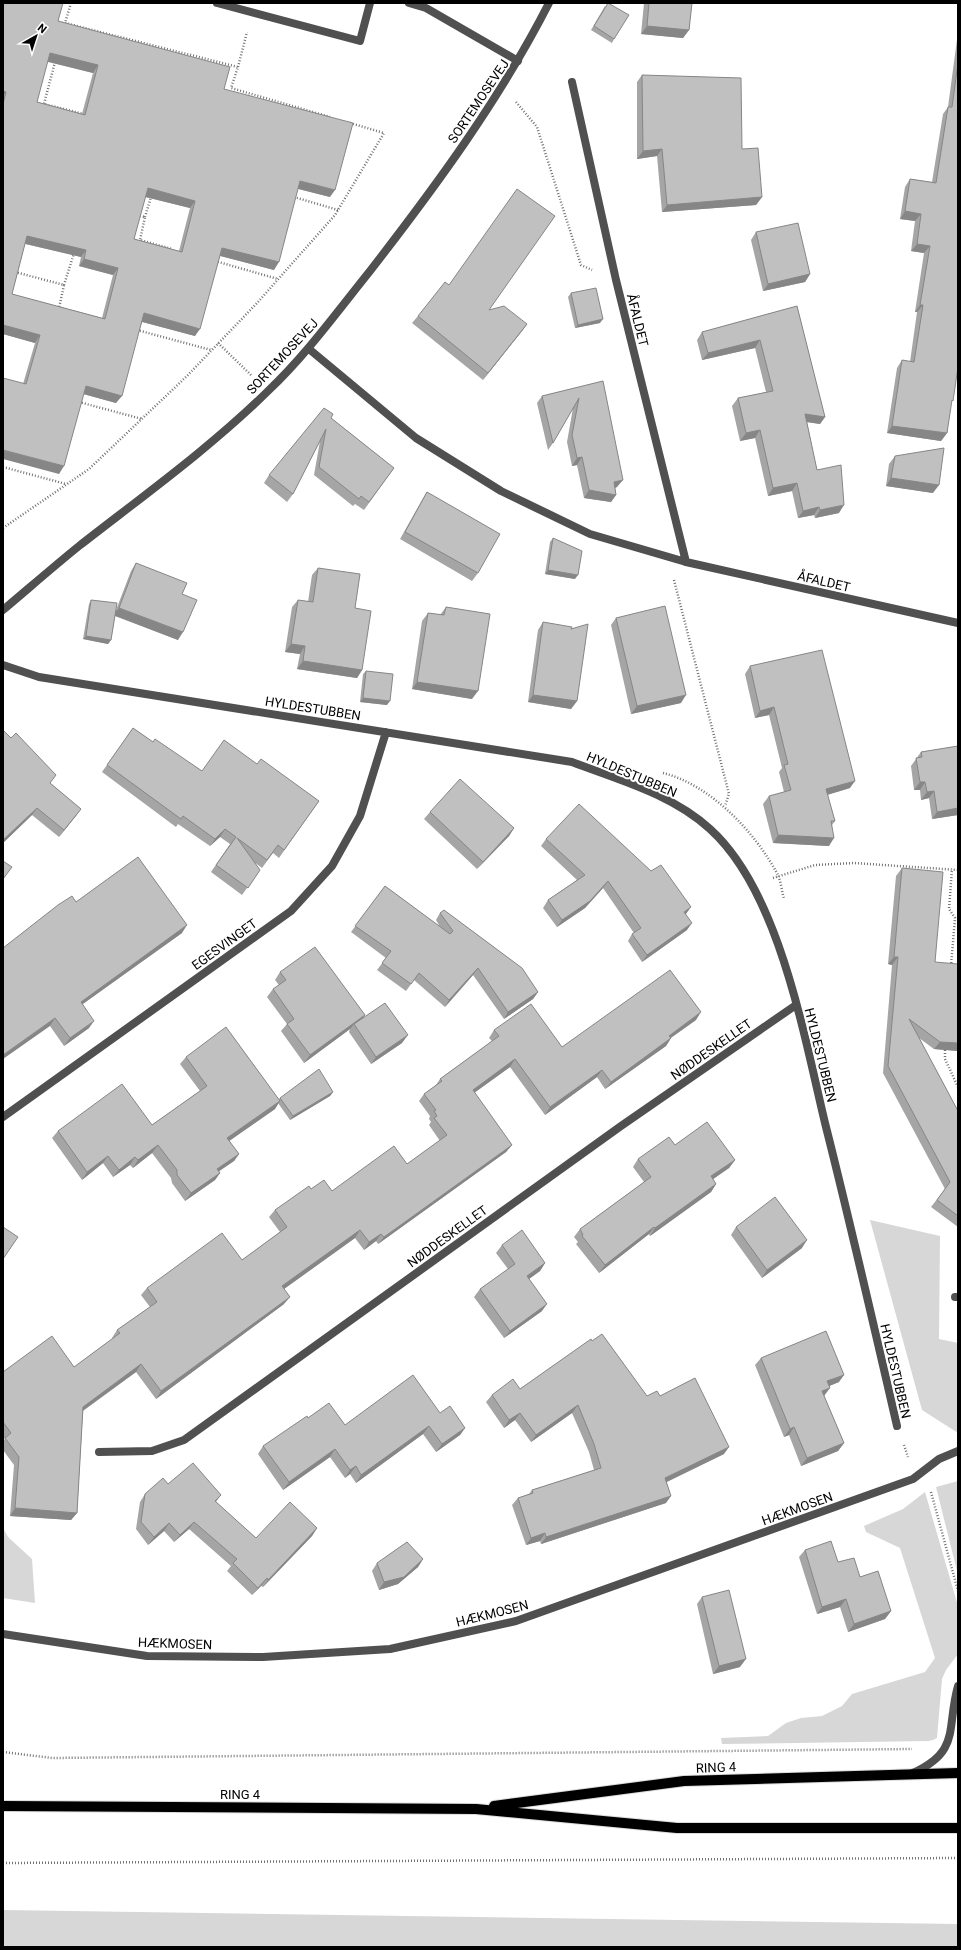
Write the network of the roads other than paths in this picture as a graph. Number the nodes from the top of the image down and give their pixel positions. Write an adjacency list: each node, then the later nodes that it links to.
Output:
1 (217, 3): 2 (street)
2 (370, 3)
3 (409, 3): 5 (street, SORTEMOSEVEJ)
4 (549, 3): 5 (street, SORTEMOSEVEJ)
5 (518, 61): 7 (street, SORTEMOSEVEJ)
6 (572, 82): 8 (street, ÅFALDET)
7 (308, 349): 8 (street, ÅFALDET); 9 (street, SORTEMOSEVEJ)
8 (686, 562): 10 (street, ÅFALDET)
9 (3, 610)
10 (958, 623)
11 (3, 665): 12 (street, HYLDESTUBBEN)
12 (386, 732): 13 (street, HYLDESTUBBEN); 14 (street, EGESVINGET)
13 (796, 1005): 15 (street, HYLDESTUBBEN); 17 (street, NØDDESKELLET)
14 (3, 1117)
15 (896, 1426)
16 (958, 1450): 18 (street, HÆKMOSEN)
17 (99, 1452)
18 (3, 1634)
19 (958, 1686): 20 (street)
20 (913, 1773): 21 (main road, RING 4); 23 (main road, RING 4)
21 (958, 1773)
22 (3, 1806): 23 (main road, RING 4)
23 (476, 1809): 24 (main road, RING 4)
24 (958, 1828)

